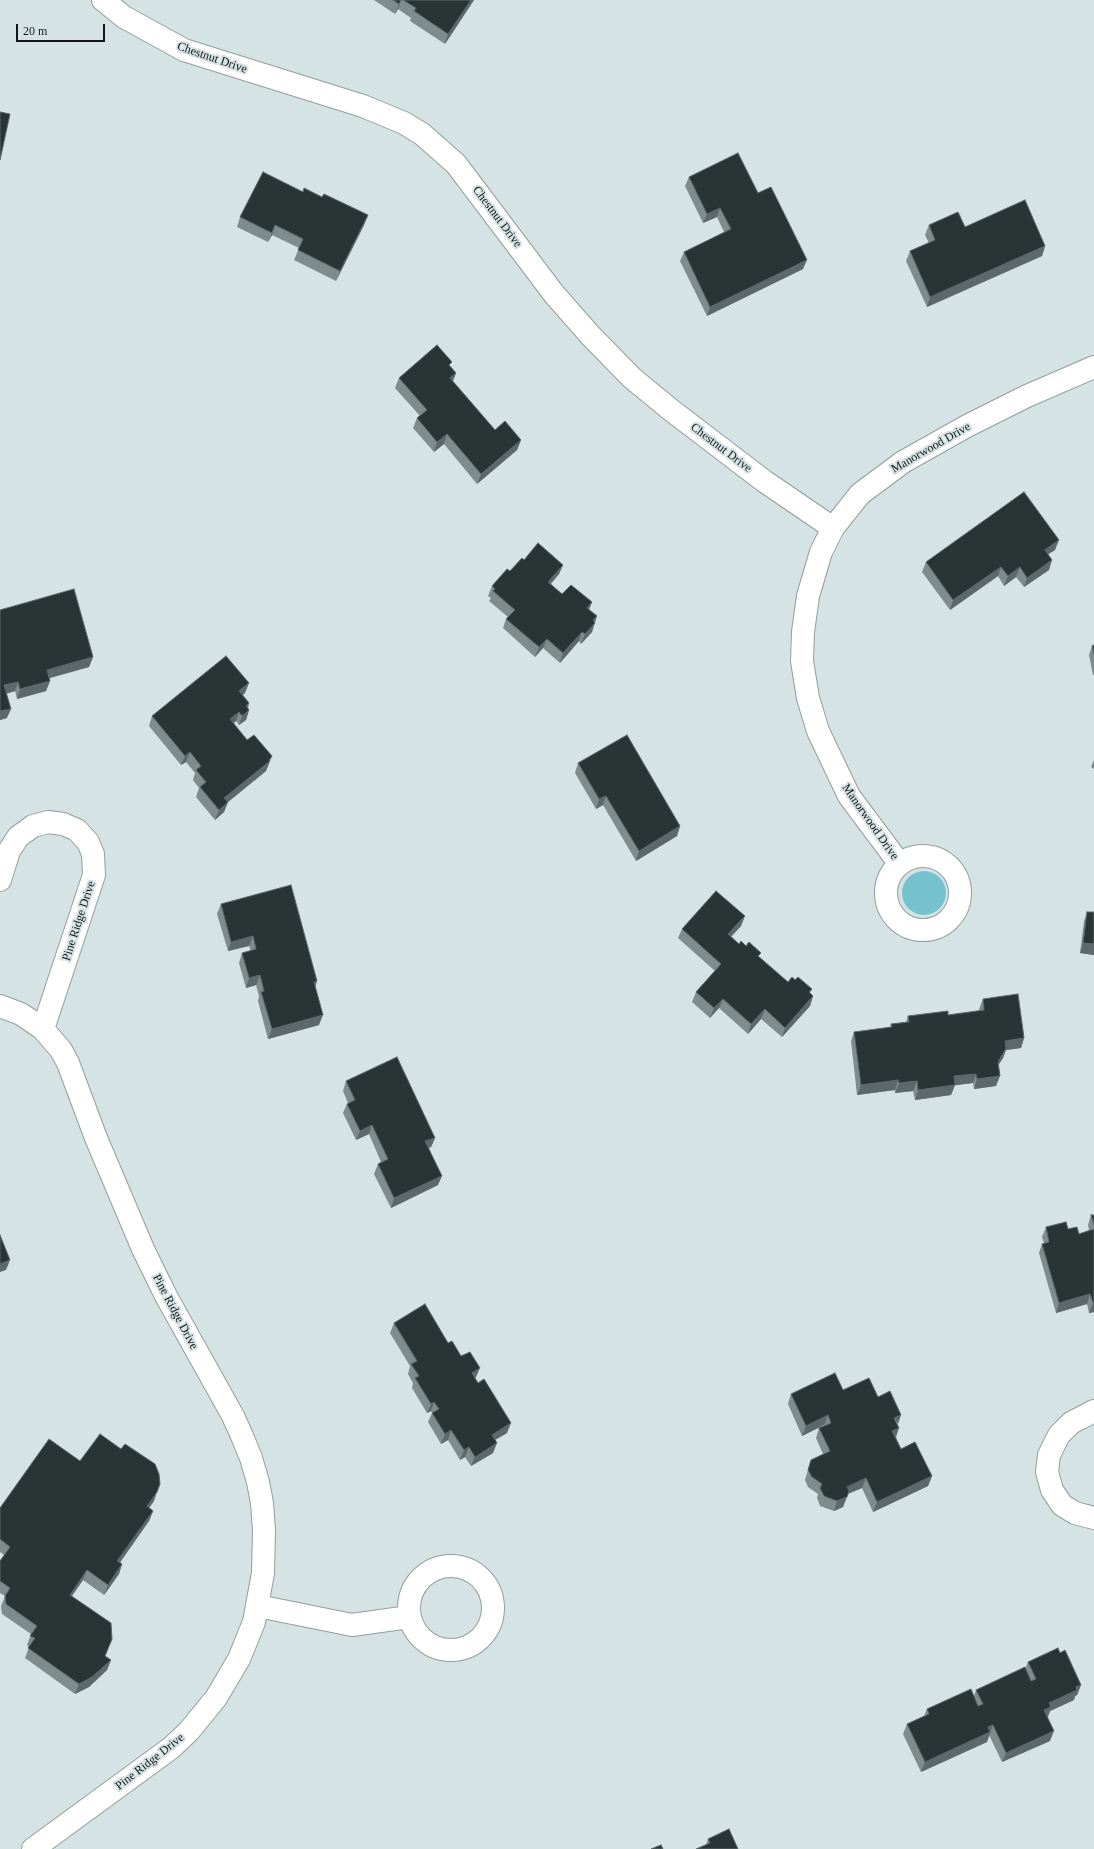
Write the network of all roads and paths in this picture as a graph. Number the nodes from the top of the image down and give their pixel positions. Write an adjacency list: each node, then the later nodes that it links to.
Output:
1 (103, 0): 3 (street, Chestnut Drive)
2 (1094, 367): 3 (street, Manorwood Drive)
3 (833, 528): 4 (street, Manorwood Drive)
4 (899, 864)
5 (0, 880): 7 (street, Pine Ridge Drive)
6 (0, 1006): 7 (street, Pine Ridge Drive)
7 (43, 1029): 10 (street, Pine Ridge Drive)
8 (1094, 1411): 9 (street)
9 (1094, 1518)
10 (258, 1606): 11 (street); 12 (street, Pine Ridge Drive)
11 (409, 1618)
12 (33, 1849)

